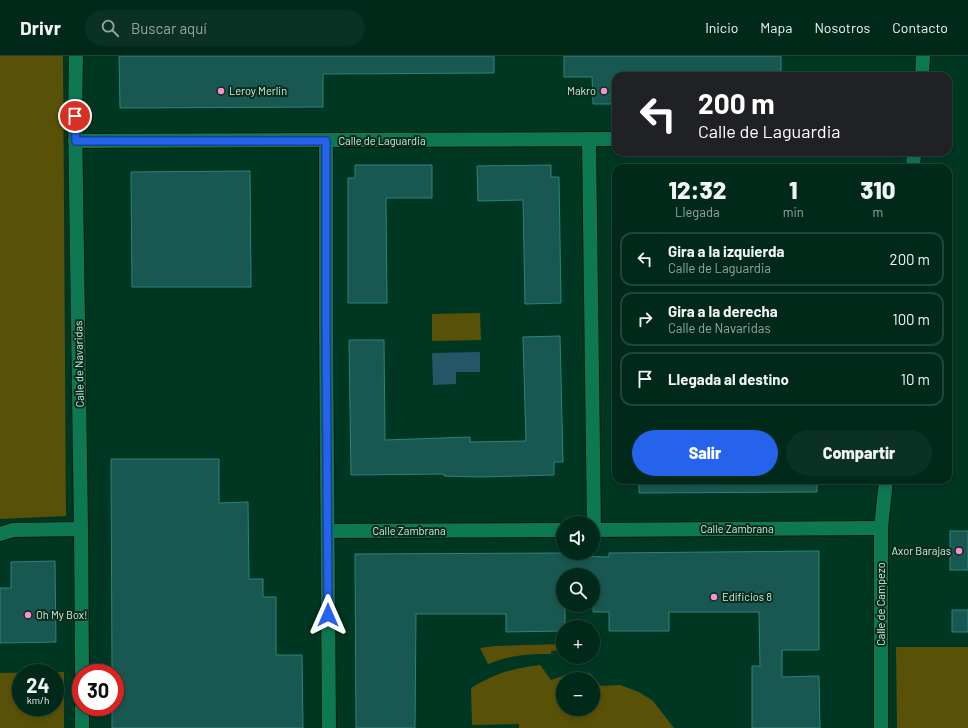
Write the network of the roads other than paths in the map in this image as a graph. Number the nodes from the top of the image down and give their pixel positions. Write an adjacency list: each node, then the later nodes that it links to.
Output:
1 (76, 56): 6 (street, Calle de Navaridas)
2 (923, 56): 3 (street)
3 (922, 72)
4 (612, 139): 5 (street, Calle de Laguardia)
5 (590, 140): 7 (street, Calle de Laguardia); 9 (street)
6 (76, 141): 7 (street, Calle de Laguardia); 11 (street, Calle de Navaridas)
7 (326, 141): 14 (street)
8 (886, 484): 10 (street, Calle de Campezo)
9 (594, 516)
10 (881, 528): 13 (street, Calle Zambrana); 20 (street, Calle de Campezo)
11 (81, 529): 15 (street); 16 (street, Calle de Navaridas)
12 (556, 530): 14 (street, Calle Zambrana)
13 (600, 530)
14 (328, 532): 19 (street)
15 (0, 534)
16 (82, 664)
17 (82, 716): 18 (street)
18 (82, 728)
19 (329, 728)
20 (881, 728)

